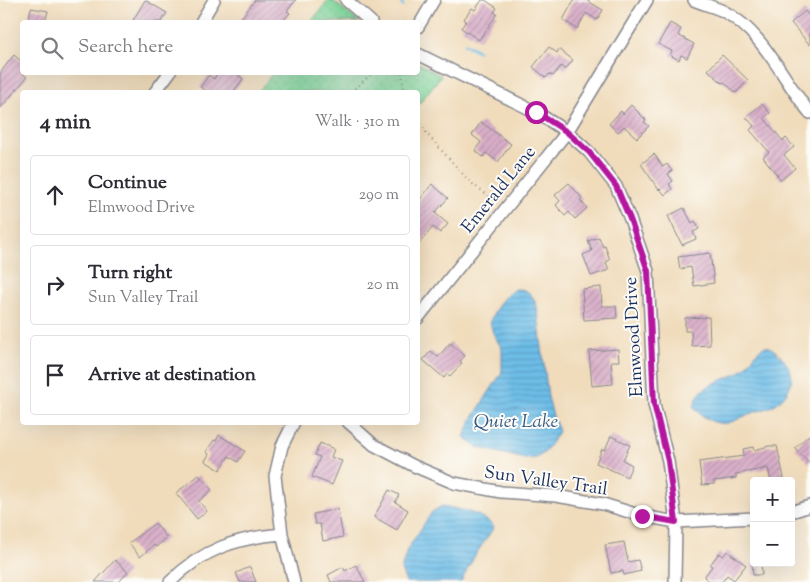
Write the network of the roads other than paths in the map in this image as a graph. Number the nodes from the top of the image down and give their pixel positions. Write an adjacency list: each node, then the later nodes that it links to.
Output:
1 (214, 0): 6 (street)
2 (346, 0): 7 (street)
3 (434, 0): 8 (street)
4 (647, 0): 13 (street, Emerald Lane)
5 (694, 0): 12 (street)
6 (202, 20)
7 (369, 20)
8 (420, 24)
9 (420, 55): 13 (street, Elmwood Drive)
10 (168, 75): 11 (street)
11 (156, 90)
12 (810, 114)
13 (567, 132): 14 (street, Emerald Lane); 20 (street, Elmwood Drive)
14 (420, 315)
15 (292, 425): 21 (street)
16 (351, 425): 20 (street, Sun Valley Trail)
17 (810, 506): 18 (street)
18 (795, 511)
19 (750, 518): 20 (street, Sun Valley Trail)
20 (676, 522): 24 (street, Elmwood Drive)
21 (282, 534): 22 (street); 23 (street)
22 (170, 582)
23 (294, 582)
24 (675, 582)

